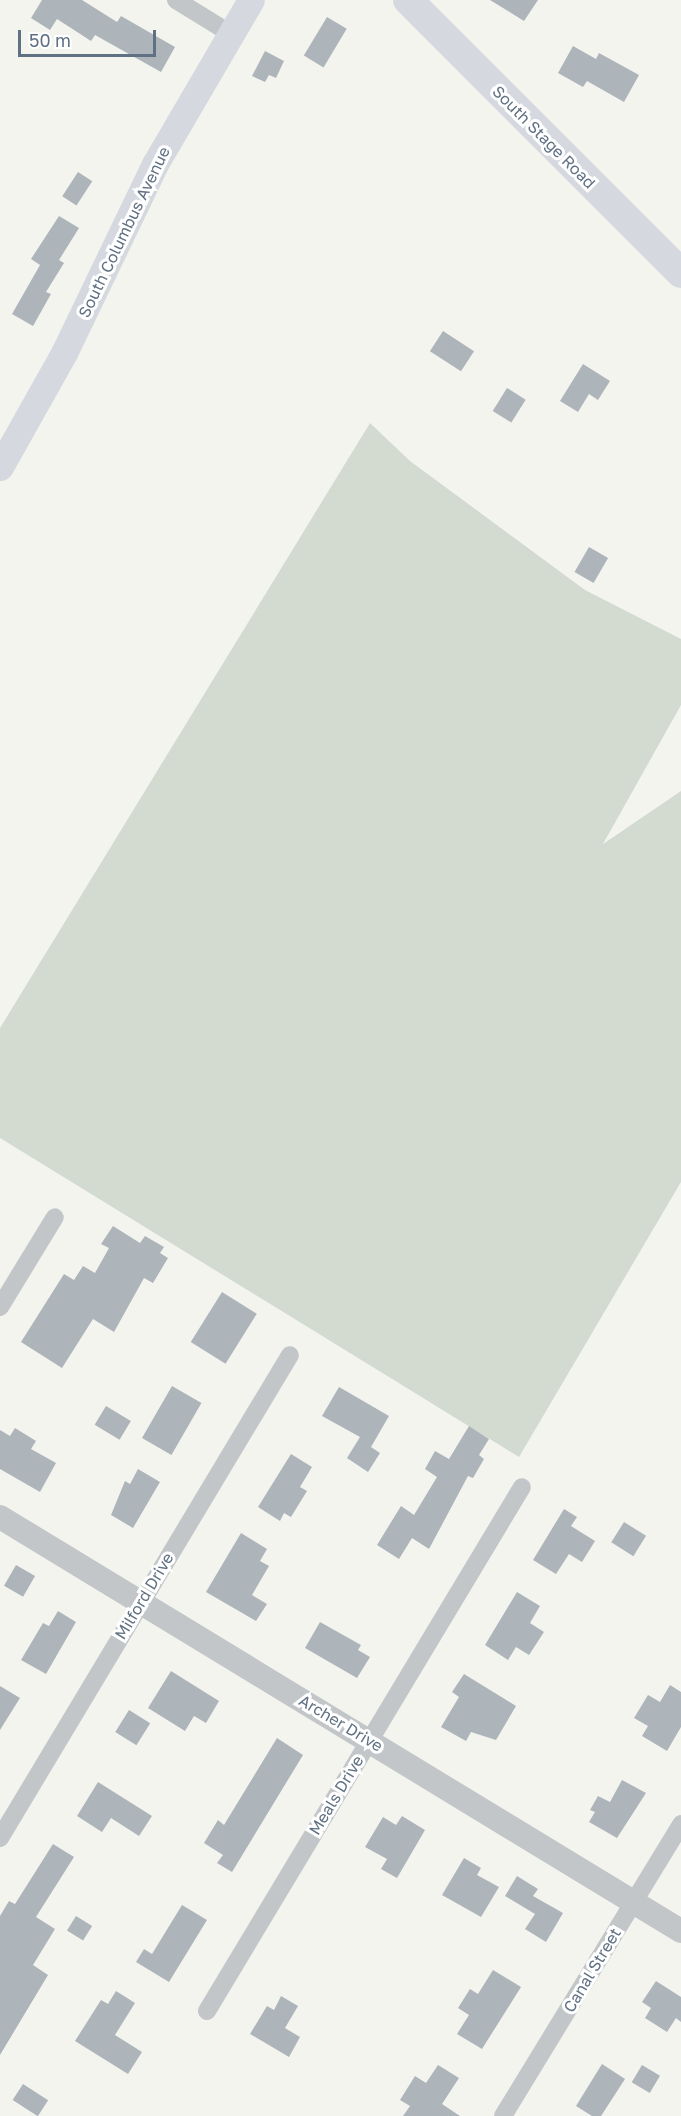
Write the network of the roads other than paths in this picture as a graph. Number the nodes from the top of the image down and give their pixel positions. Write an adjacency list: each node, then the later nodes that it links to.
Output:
1 (176, 0): 4 (street)
2 (250, 0): 4 (main road, South Columbus Avenue)
3 (408, 0): 5 (main road, South Stage Road)
4 (231, 34): 6 (main road, South Columbus Avenue)
5 (681, 273)
6 (1, 465)
7 (55, 1216): 8 (street)
8 (0, 1307)
9 (290, 1355): 12 (street, Milford Drive)
10 (522, 1487): 13 (street, Meals Drive)
11 (0, 1516): 12 (street, Archer Drive)
12 (140, 1603): 13 (street, Archer Drive); 15 (street, Milford Drive)
13 (369, 1740): 16 (street, Archer Drive); 18 (street, Meals Drive)
14 (681, 1824): 16 (street, Canal Street)
15 (0, 1838)
16 (634, 1902): 17 (street, Archer Drive); 19 (street, Canal Street)
17 (681, 1931)
18 (207, 2011)
19 (503, 2116)

